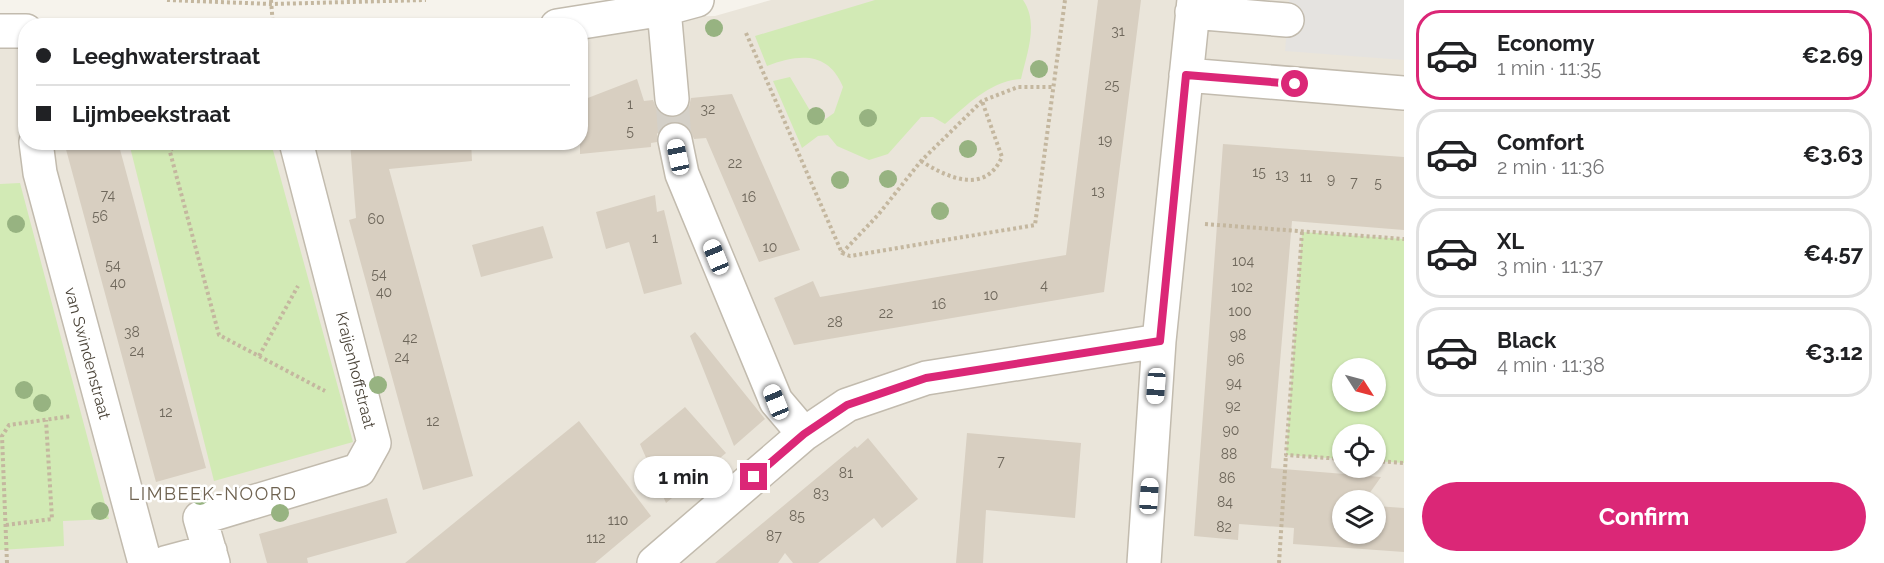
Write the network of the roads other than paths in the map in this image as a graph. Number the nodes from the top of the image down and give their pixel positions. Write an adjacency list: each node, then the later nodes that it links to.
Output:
1 (697, 0): 3 (street)
2 (1193, 6): 4 (street); 8 (street)
3 (664, 9): 5 (street); 10 (street)
4 (1287, 20)
5 (588, 21)
6 (0, 31): 7 (street)
7 (18, 31)
8 (1186, 75): 9 (street); 14 (street)
9 (1404, 93)
10 (672, 99)
11 (675, 140): 15 (street)
12 (37, 150): 17 (street, van Swindenstraat)
13 (298, 150): 16 (street, Kraijenhoffstraat)
14 (1160, 341): 15 (street); 20 (street)
15 (804, 434): 19 (street)
16 (211, 557): 18 (street)
17 (145, 563)
18 (165, 563)
19 (654, 563)
20 (1144, 563)

